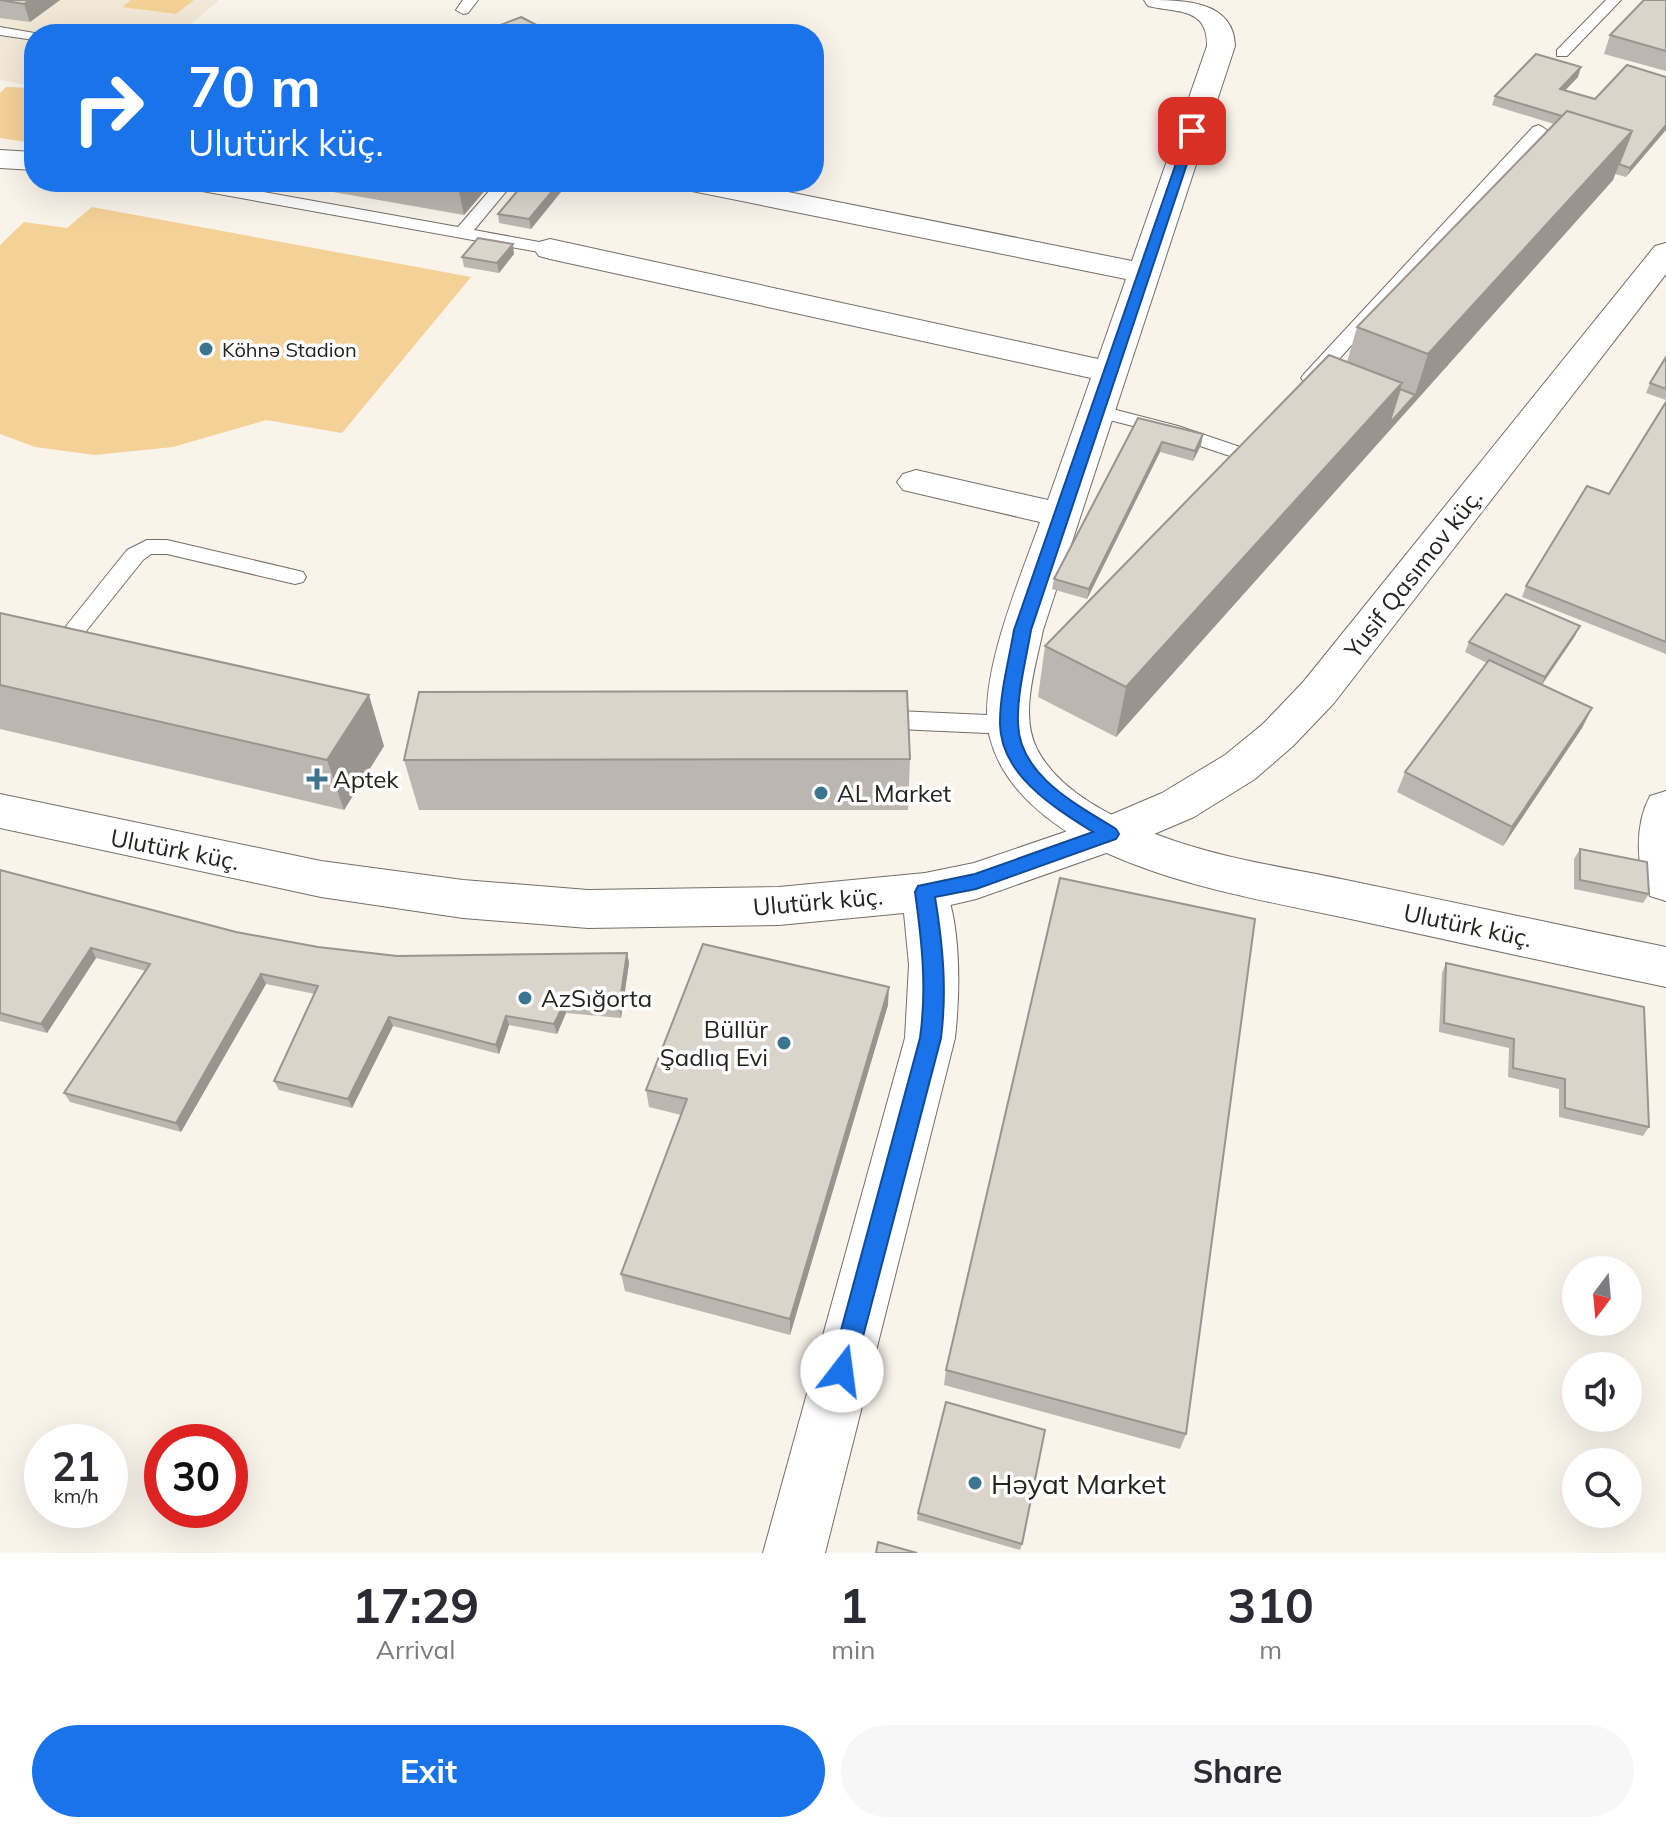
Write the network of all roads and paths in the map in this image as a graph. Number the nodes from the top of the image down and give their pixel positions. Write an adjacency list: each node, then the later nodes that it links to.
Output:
1 (1157, 0): 15 (street)
2 (1614, 0): 5 (lane)
3 (0, 31): 4 (lane)
4 (24, 35)
5 (1562, 53)
6 (1539, 130): 17 (lane)
7 (0, 159): 8 (street)
8 (24, 160)
9 (237, 192): 12 (lane)
10 (497, 192): 12 (lane)
11 (742, 192): 15 (street)
12 (463, 232): 13 (lane)
13 (550, 249): 16 (street)
14 (1666, 253): 28 (street, Yusif Qasımov küç.)
15 (1144, 273): 16 (street)
16 (1110, 372): 18 (street)
17 (1295, 396)
18 (1097, 411): 19 (lane); 21 (street)
19 (1242, 454)
20 (916, 482): 21 (street)
21 (1062, 515): 25 (street)
22 (295, 577): 23 (lane)
23 (105, 637)
24 (852, 718): 25 (lane)
25 (1009, 725): 28 (street)
26 (1666, 808): 29 (street)
27 (0, 811): 30 (street, Ulutürk küç.)
28 (1110, 834): 30 (street, Ulutürk küç.); 31 (street, Ulutürk küç.)
29 (1666, 883)
30 (925, 892): 32 (street)
31 (1666, 967)
32 (794, 1553)

